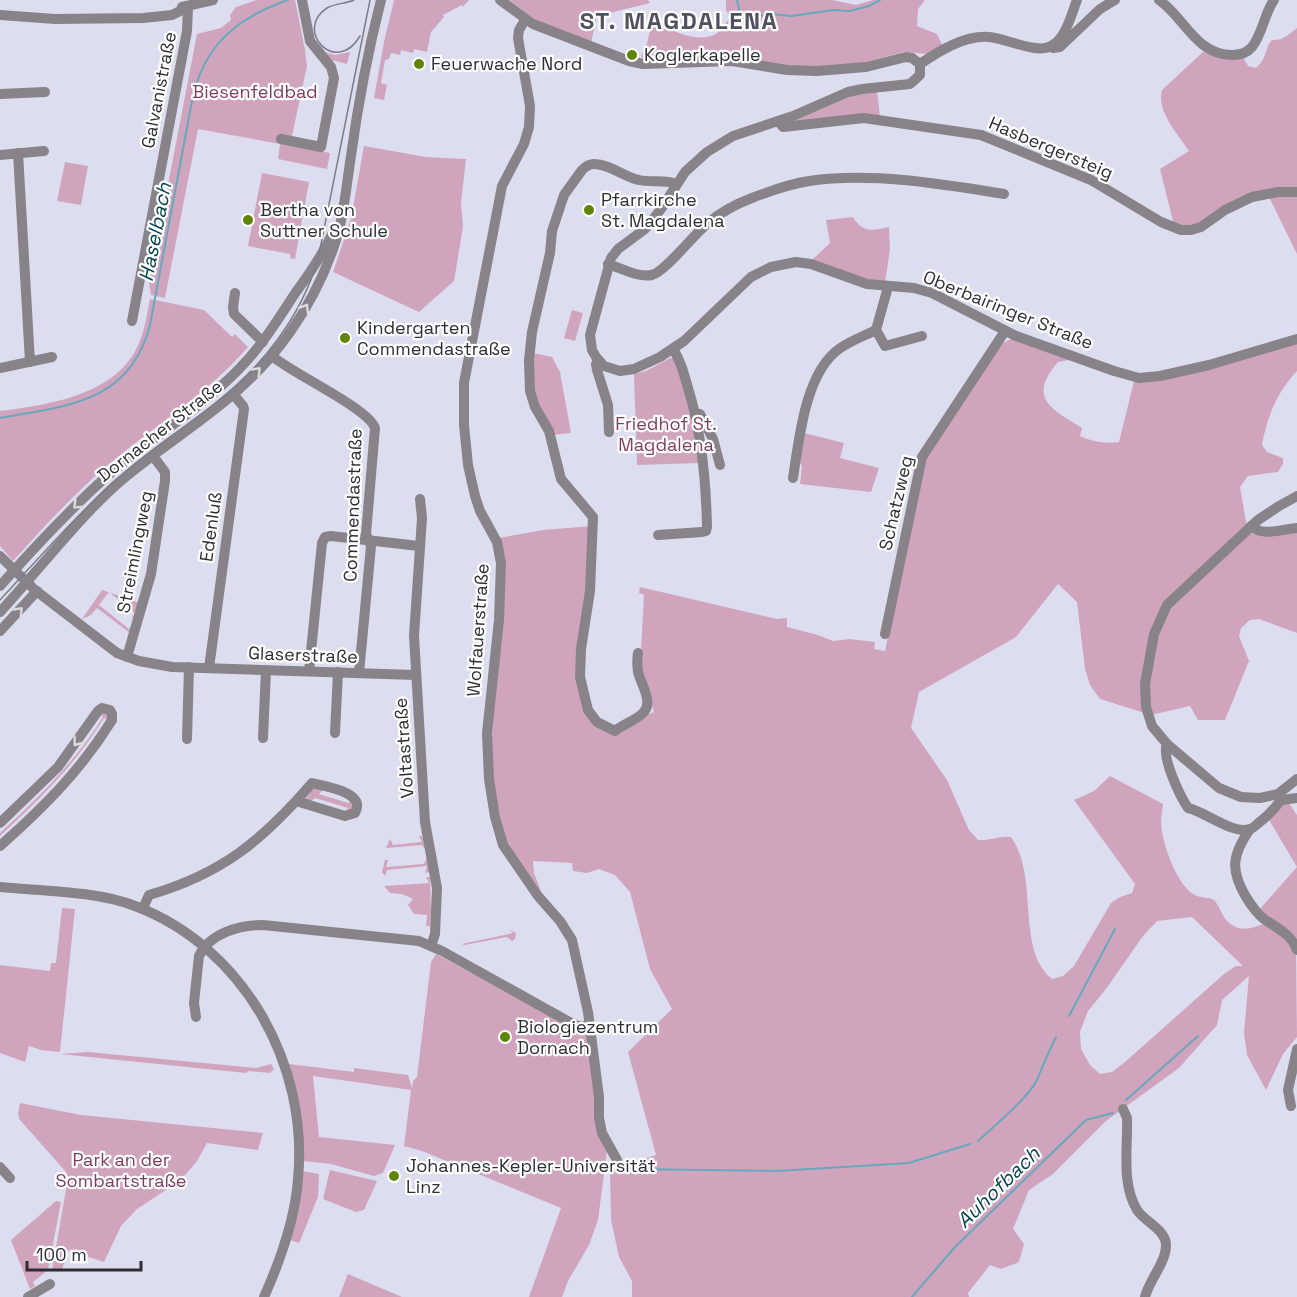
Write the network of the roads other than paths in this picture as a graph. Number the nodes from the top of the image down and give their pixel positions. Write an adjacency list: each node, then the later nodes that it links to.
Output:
1 (213, 0): 9 (street)
2 (302, 0): 17 (street)
3 (381, 0): 25 (street, Dornacher Straße)
4 (1077, 0): 12 (street)
5 (1115, 0): 12 (street)
6 (1159, 0): 7 (street)
7 (1274, 0)
8 (504, 2): 11 (street)
9 (188, 7): 10 (street); 28 (street, Galvanistraße)
10 (0, 15)
11 (525, 20): 13 (street); 87 (street, Wolfauerstraße)
12 (1050, 46): 13 (street)
13 (920, 64): 16 (street)
14 (45, 92): 15 (street)
15 (0, 94)
16 (778, 121): 21 (street); 22 (street, Hasbergersteig)
17 (281, 140)
18 (44, 151): 19 (street)
19 (18, 153): 20 (street); 37 (street)
20 (0, 155)
21 (676, 184): 24 (street); 61 (street)
22 (1297, 192)
23 (1004, 194): 24 (street)
24 (608, 264): 38 (street)
25 (321, 265): 33 (street, Dornacher Straße); 35 (street, Dornacher Straße, one-way to 25)
26 (888, 287): 29 (street); 30 (street, Oberbairinger Straße); 34 (street, Oberbairinger Straße)
27 (235, 293): 33 (street)
28 (132, 321)
29 (876, 330): 31 (street); 45 (street)
30 (1005, 331): 32 (street, Oberbairinger Straße); 60 (street, Schatzweg)
31 (922, 336)
32 (1297, 339)
33 (263, 342): 54 (street, Dornacher Straße, one-way to 54)
34 (673, 349): 38 (street, Oberbairinger Straße); 41 (street)
35 (272, 356): 40 (street, Dornacher Straße, one-way to 35); 51 (street, Commendastraße)
36 (52, 357): 37 (street)
37 (30, 362): 39 (street)
38 (599, 362): 42 (street)
39 (0, 368)
40 (233, 394): 43 (street, Dornacher Straße); 64 (street, Edenluß)
41 (696, 412): 44 (street); 50 (street)
42 (609, 432)
43 (153, 456): 55 (street, Dornacher Straße); 62 (street, Streimlingweg)
44 (720, 465)
45 (793, 478)
46 (1297, 496): 48 (street)
47 (420, 499): 52 (street, Voltastraße)
48 (1251, 526): 49 (street); 73 (street)
49 (1297, 528)
50 (658, 535)
51 (369, 541): 52 (street); 66 (street); 68 (street, Commendastraße)
52 (419, 546): 69 (street, Voltastraße)
53 (0, 556): 54 (street, Glaserstraße)
54 (14, 571): 55 (street, Glaserstraße); 56 (street, Dornacher Straße)
55 (26, 582): 57 (street, Glaserstraße); 58 (street, Dornacher Straße)
56 (0, 586)
57 (37, 591): 59 (street, one-way to 57); 62 (street, Glaserstraße)
58 (0, 612)
59 (0, 631)
60 (885, 634)
61 (638, 652)
62 (127, 657): 63 (street, Glaserstraße)
63 (189, 667): 64 (street, Glaserstraße); 72 (street)
64 (209, 668): 65 (street, Glaserstraße)
65 (266, 670): 66 (street, Glaserstraße); 71 (street)
66 (309, 671): 67 (street, Glaserstraße)
67 (338, 672): 68 (street, Glaserstraße); 70 (street)
68 (359, 673): 69 (street, Glaserstraße)
69 (415, 675): 84 (street, Voltastraße)
70 (335, 733)
71 (263, 738)
72 (188, 739)
73 (1167, 744): 75 (street); 79 (street)
74 (1297, 779): 75 (street)
75 (1279, 797): 76 (street); 79 (street)
76 (1297, 798)
77 (296, 801): 77 (street); 82 (street)
78 (0, 824): 80 (street, one-way to 78)
79 (1250, 829): 85 (street)
80 (0, 846)
81 (0, 887): 82 (street)
82 (143, 908): 83 (street)
83 (206, 946): 84 (street); 86 (street); 96 (street)
84 (431, 946): 87 (street)
85 (1297, 950)
86 (196, 1017)
87 (590, 1025): 91 (street, Wolfauerstraße)
88 (1297, 1049): 89 (street)
89 (1291, 1106)
90 (1123, 1109): 97 (street)
91 (617, 1160)
92 (0, 1167): 93 (street)
93 (10, 1178)
94 (50, 1284): 95 (street)
95 (28, 1297)
96 (264, 1297)
97 (1145, 1297)

